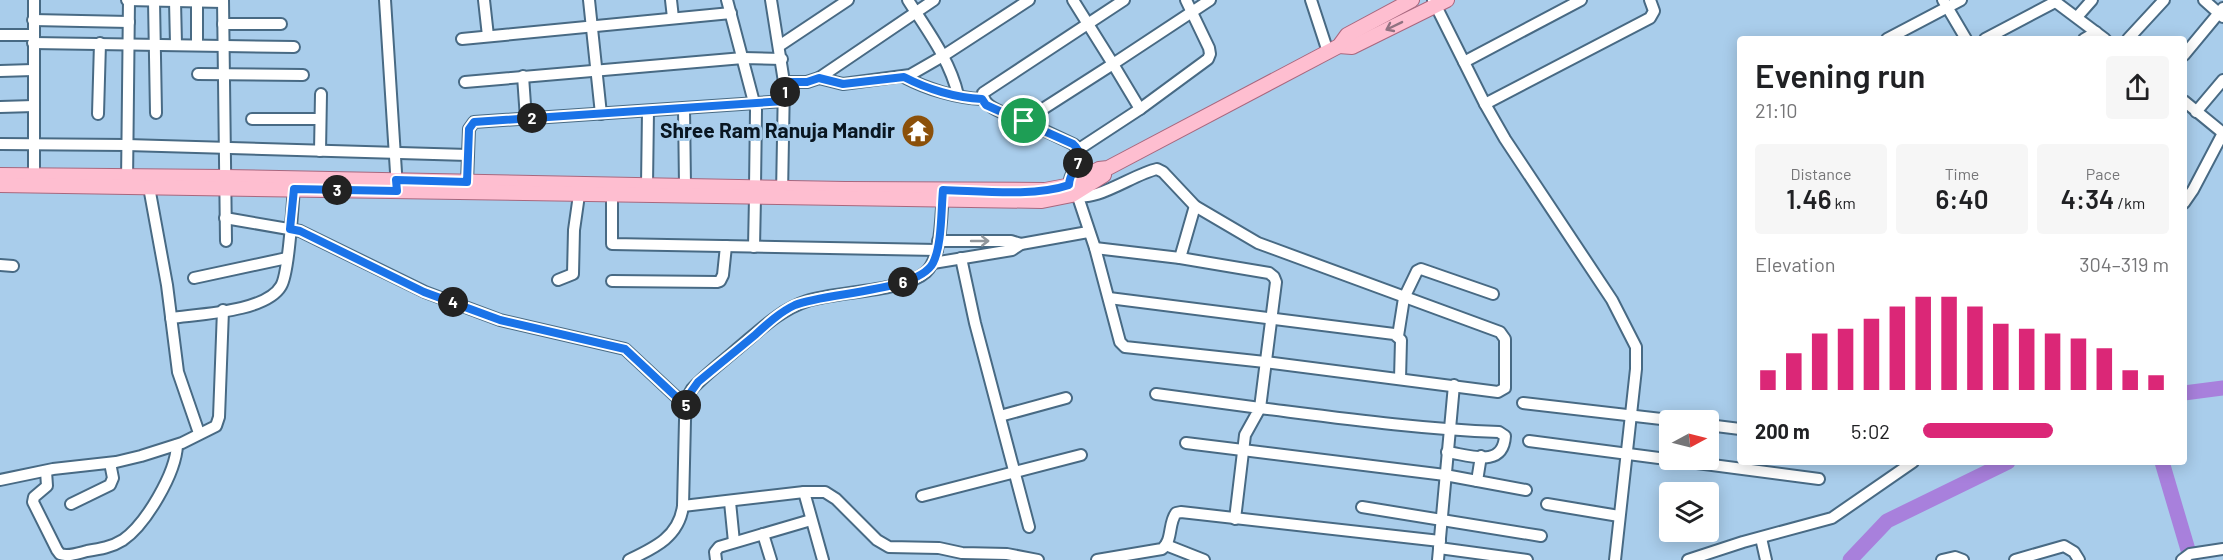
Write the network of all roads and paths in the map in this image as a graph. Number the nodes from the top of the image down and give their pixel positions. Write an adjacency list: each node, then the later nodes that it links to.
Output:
1 (34, 0): 38 (street)
2 (128, 0): 25 (street); 39 (street)
3 (385, 0): 107 (street)
4 (484, 0): 45 (street)
5 (589, 0): 43 (street)
6 (671, 0): 37 (street)
7 (727, 0): 34 (street)
8 (771, 0): 59 (street)
9 (848, 0): 59 (street)
10 (908, 0): 33 (street)
11 (934, 0): 33 (street)
12 (1029, 0): 63 (street)
13 (1073, 0): 42 (street)
14 (1124, 0): 42 (street)
15 (1186, 0): 32 (street)
16 (1210, 0): 32 (street)
17 (1311, 0): 61 (street)
18 (1412, 0): 61 (main road)
19 (1581, 0): 66 (street)
20 (1650, 0): 86 (street)
21 (1961, 0): 31 (street)
22 (2092, 0): 36 (street)
23 (2164, 0): 50 (street)
24 (2204, 0): 35 (street)
25 (154, 1): 26 (street); 55 (street)
26 (175, 1): 27 (street); 56 (street)
27 (197, 1): 28 (street); 57 (street)
28 (223, 1): 40 (street)
29 (2054, 1): 36 (street); 48 (street)
30 (1438, 2): 61 (main road, one-way to 61); 66 (street)
31 (1946, 4): 46 (street); 47 (street)
32 (1191, 11): 67 (street); 90 (street)
33 (915, 12): 63 (street); 76 (street)
34 (731, 13): 37 (street); 64 (street)
35 (2222, 13): 62 (street)
36 (2077, 17): 49 (street)
37 (673, 18): 43 (street)
38 (33, 20): 39 (street); 51 (street)
39 (129, 22): 54 (street)
40 (223, 24): 41 (street); 58 (street)
41 (281, 24)
42 (1087, 24): 67 (street); 82 (street)
43 (592, 25): 45 (street); 68 (street)
44 (0, 35): 51 (street)
45 (488, 36): 52 (street)
46 (1892, 36)
47 (1964, 36)
48 (1990, 36)
49 (2100, 36)
50 (2131, 36)
51 (33, 39): 53 (street); 69 (street)
52 (462, 39)
53 (100, 43): 54 (street); 94 (street)
54 (129, 44): 55 (street); 103 (street)
55 (155, 44): 56 (street); 93 (street)
56 (176, 44): 57 (street)
57 (197, 45): 58 (street)
58 (224, 45): 60 (street); 72 (street)
59 (779, 46): 65 (street)
60 (294, 47)
61 (1333, 49): 122 (main road)
62 (2187, 52)
63 (943, 56): 75 (street); 81 (street)
64 (743, 58): 65 (street); 68 (street); 84 (street)
65 (782, 59): 79 (street)
66 (1464, 62): 86 (street)
67 (1113, 64): 90 (street); 99 (street)
68 (597, 69): 74 (street); 95 (street)
69 (33, 70): 70 (street); 87 (street)
70 (0, 71)
71 (198, 74): 72 (street)
72 (224, 74): 73 (street); 104 (street)
73 (303, 75)
74 (524, 76): 78 (street); 98 (street)
75 (904, 77): 76 (street); 81 (street)
76 (819, 78): 79 (street)
77 (2223, 80): 92 (street)
78 (465, 82)
79 (784, 82): 83 (street)
80 (321, 94): 97 (street)
81 (958, 95): 82 (street)
82 (982, 99): 99 (street)
83 (785, 101): 84 (street); 123 (street)
84 (754, 103): 89 (street); 121 (street)
85 (2187, 104): 92 (street)
86 (1485, 105): 162 (street)
87 (34, 106): 88 (street); 102 (street)
88 (0, 107)
89 (684, 108): 91 (street); 117 (street)
90 (1140, 109): 105 (street)
91 (648, 111): 95 (street); 115 (street)
92 (2196, 112): 100 (street)
93 (156, 113)
94 (98, 114)
95 (601, 114): 98 (street)
96 (252, 119): 97 (street)
97 (320, 119): 106 (street)
98 (526, 119): 108 (street)
99 (1024, 121): 105 (street)
100 (2223, 133): 127 (street)
101 (0, 144): 102 (street)
102 (34, 144): 103 (street); 110 (street)
103 (127, 145): 104 (street); 111 (street)
104 (224, 147): 106 (street); 112 (street)
105 (1079, 149): 122 (street)
106 (320, 151): 107 (street)
107 (394, 153): 108 (street); 116 (street)
108 (468, 155): 113 (street)
109 (0, 175): 110 (main road)
110 (34, 175): 111 (main road)
111 (127, 181): 112 (main road); 114 (main road); 118 (main road)
112 (224, 182): 116 (main road); 118 (main road); 119 (main road); 129 (street)
113 (467, 182): 116 (main road); 120 (main road)
114 (0, 185)
115 (647, 185): 117 (main road); 120 (main road)
116 (396, 186): 119 (main road); 120 (main road)
117 (685, 186): 121 (main road)
118 (149, 187): 151 (street)
119 (294, 189): 130 (street)
120 (544, 189): 124 (main road)
121 (755, 192): 123 (main road); 125 (main road); 135 (street)
122 (1073, 192): 126 (main road); 128 (street); 131 (street)
123 (782, 193): 126 (main road)
124 (579, 195): 125 (main road); 145 (street)
125 (612, 195): 134 (street)
126 (943, 195): 136 (street)
127 (2187, 199)
128 (1195, 206): 140 (street); 149 (street)
129 (225, 218): 130 (street); 132 (street)
130 (290, 229): 138 (street); 160 (street)
131 (1088, 232): 133 (street); 137 (street)
132 (226, 241)
133 (1021, 244): 136 (street, one-way to 133); 139 (street)
134 (726, 246): 135 (street); 146 (street)
135 (754, 246): 136 (street)
136 (938, 246): 141 (street)
137 (1095, 248): 140 (street); 148 (street)
138 (287, 258): 144 (street); 150 (street)
139 (962, 258): 141 (street); 163 (street)
140 (1180, 258): 152 (street)
141 (933, 263): 160 (street)
142 (0, 265): 143 (street)
143 (13, 266)
144 (194, 278)
145 (558, 280)
146 (612, 281)
147 (1493, 294): 149 (street)
148 (1109, 298): 152 (street); 154 (street)
149 (1404, 298): 153 (street); 156 (street)
150 (223, 310): 151 (street); 168 (street)
151 (171, 318): 168 (street)
152 (1271, 318): 153 (street); 154 (street)
153 (1398, 336): 155 (street)
154 (1265, 362): 155 (street); 161 (street)
155 (1400, 379): 156 (street)
156 (1454, 385): 167 (street)
157 (1156, 394): 161 (street)
158 (1066, 398): 163 (street)
159 (1523, 403): 162 (street)
160 (686, 406): 191 (street)
161 (1260, 408): 167 (street); 172 (street)
162 (1631, 415): 164 (street); 174 (street)
163 (1000, 416): 180 (street)
164 (1659, 419)
165 (1719, 426): 166 (street)
166 (1737, 429)
167 (1449, 430): 173 (street); 176 (street)
168 (199, 433): 171 (street)
169 (1529, 441): 174 (street)
170 (1186, 443): 172 (street)
171 (177, 445): 177 (street); 179 (street)
172 (1243, 449): 181 (street); 194 (street)
173 (1447, 452): 176 (street); 181 (street)
174 (1626, 453): 182 (street); 193 (street)
175 (1081, 455): 180 (street)
176 (1480, 456): 184 (street)
177 (110, 463): 179 (street); 189 (street)
178 (1910, 465): 200 (street)
179 (46, 471): 183 (street)
180 (1014, 473): 187 (street); 197 (street)
181 (1445, 475): 184 (street); 195 (street)
182 (1819, 479)
183 (0, 480)
184 (1477, 481): 185 (street)
185 (1526, 490)
186 (804, 492): 188 (street); 196 (street); 210 (street)
187 (922, 496)
188 (730, 502): 191 (street); 201 (street)
189 (71, 504)
190 (1547, 504): 193 (street)
191 (683, 506): 205 (street)
192 (1362, 507): 195 (street)
193 (1619, 516): 215 (street)
194 (1235, 519): 202 (street); 203 (street)
195 (1442, 519): 199 (street); 202 (street)
196 (811, 520): 198 (street); 209 (street)
197 (1029, 527)
198 (763, 534): 201 (street); 208 (street)
199 (1541, 536)
200 (1761, 538): 216 (street); 217 (street)
201 (734, 542): 207 (street)
202 (1440, 544): 213 (street); 214 (street)
203 (1166, 545): 211 (street); 212 (street)
204 (2223, 549): 222 (street)
205 (652, 555): 206 (street)
206 (629, 560)
207 (716, 560)
208 (771, 560)
209 (823, 560)
210 (1038, 560)
211 (1097, 560)
212 (1204, 560)
213 (1438, 560)
214 (1527, 560)
215 (1615, 560)
216 (1688, 560)
217 (1766, 560)
218 (1942, 560): 219 (street)
219 (1962, 560)
220 (2015, 560): 221 (street)
221 (2079, 560)
222 (2182, 560)

